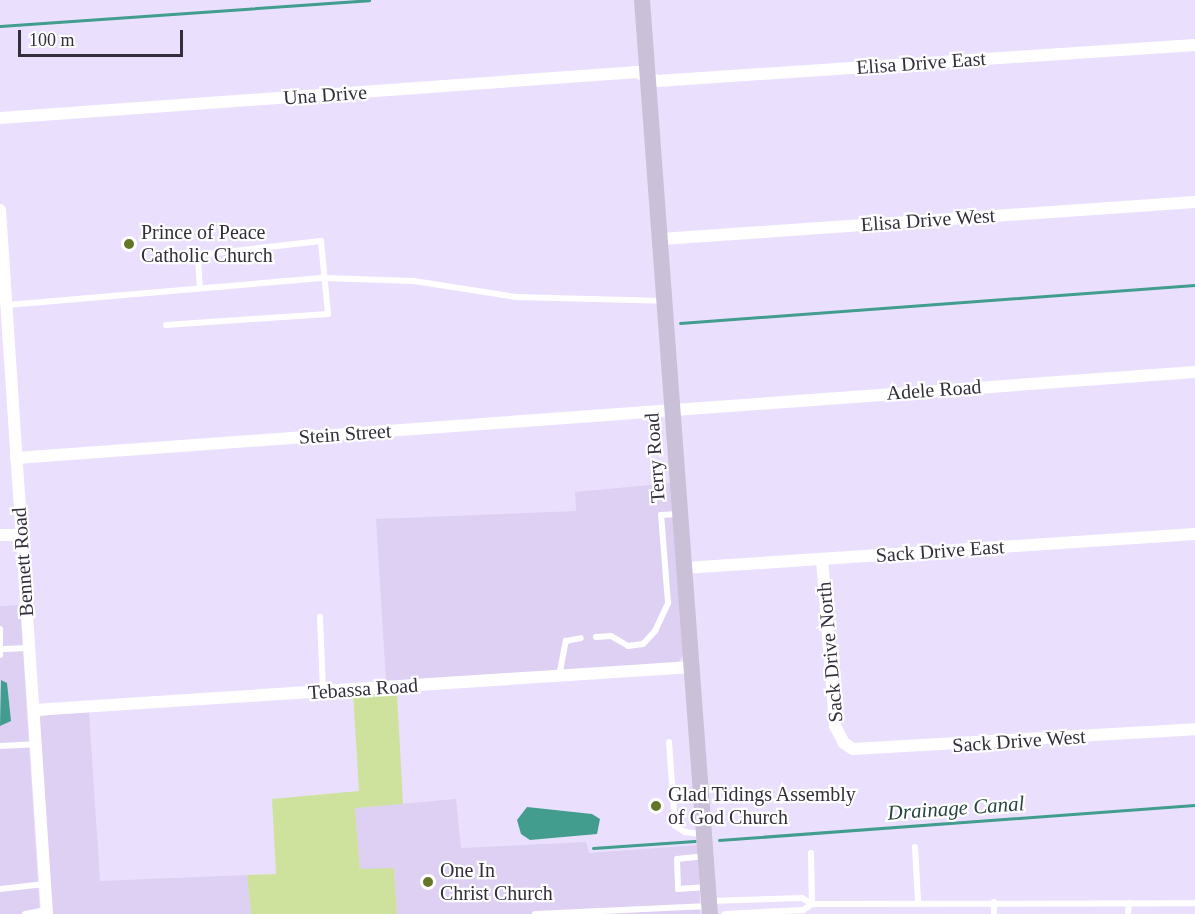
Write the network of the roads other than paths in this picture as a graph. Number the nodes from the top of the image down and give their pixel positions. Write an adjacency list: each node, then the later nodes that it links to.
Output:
1 (642, 0): 3 (street, Terry Road)
2 (1195, 45): 3 (street, Elisa Drive East)
3 (648, 78): 4 (street, Una Drive); 7 (street, Terry Road)
4 (0, 118)
5 (1195, 202): 7 (street, Elisa Drive West)
6 (0, 210): 11 (street, Bennett Road)
7 (661, 239): 10 (street, Terry Road)
8 (324, 278): 9 (lane); 9 (lane); 10 (lane); 12 (lane)
9 (200, 288): 11 (lane)
10 (665, 302): 14 (street, Terry Road)
11 (7, 305): 15 (street, Bennett Road)
12 (166, 326)
13 (1195, 372): 14 (street, Adele Road)
14 (673, 409): 15 (street, Stein Street); 16 (street, Terry Road)
15 (16, 458): 19 (street, Bennett Road)
16 (680, 514): 21 (street, Terry Road); 24 (lane)
17 (1195, 534): 20 (street, Sack Drive East)
18 (0, 535): 19 (street)
19 (22, 535): 26 (street, Bennett Road)
20 (822, 559): 21 (street, Sack Drive East); 34 (street, Sack Drive North)
21 (685, 568): 28 (street, Terry Road)
22 (321, 617): 30 (lane)
23 (0, 629): 27 (lane)
24 (596, 637)
25 (581, 639): 29 (lane)
26 (29, 648): 27 (lane); 31 (street, Bennett Road)
27 (1, 652)
28 (692, 667): 29 (street, Tebassa Road); 37 (street, Terry Road)
29 (559, 676): 30 (street, Tebassa Road)
30 (324, 691): 31 (street, Tebassa Road)
31 (34, 710): 35 (street, Bennett Road)
32 (1195, 729): 34 (street, Sack Drive West)
33 (669, 742): 37 (lane)
34 (844, 743)
35 (36, 744): 36 (lane); 41 (street, Bennett Road)
36 (0, 746)
37 (705, 834): 40 (street, Terry Road)
38 (915, 847): 43 (lane)
39 (811, 853): 48 (lane)
40 (707, 856): 44 (street, Terry Road); 44 (lane)
41 (45, 884): 42 (lane); 49 (street, Bennett Road)
42 (0, 889)
43 (918, 901): 45 (lane); 48 (lane)
44 (709, 902): 48 (lane); 50 (lane)
45 (993, 902): 46 (lane); 54 (lane)
46 (1129, 903): 47 (lane); 55 (lane)
47 (1195, 903)
48 (812, 904): 53 (lane)
49 (46, 912): 51 (lane)
50 (556, 913): 52 (lane)
51 (25, 914)
52 (535, 914)
53 (725, 914)
54 (994, 914)
55 (1128, 914)

